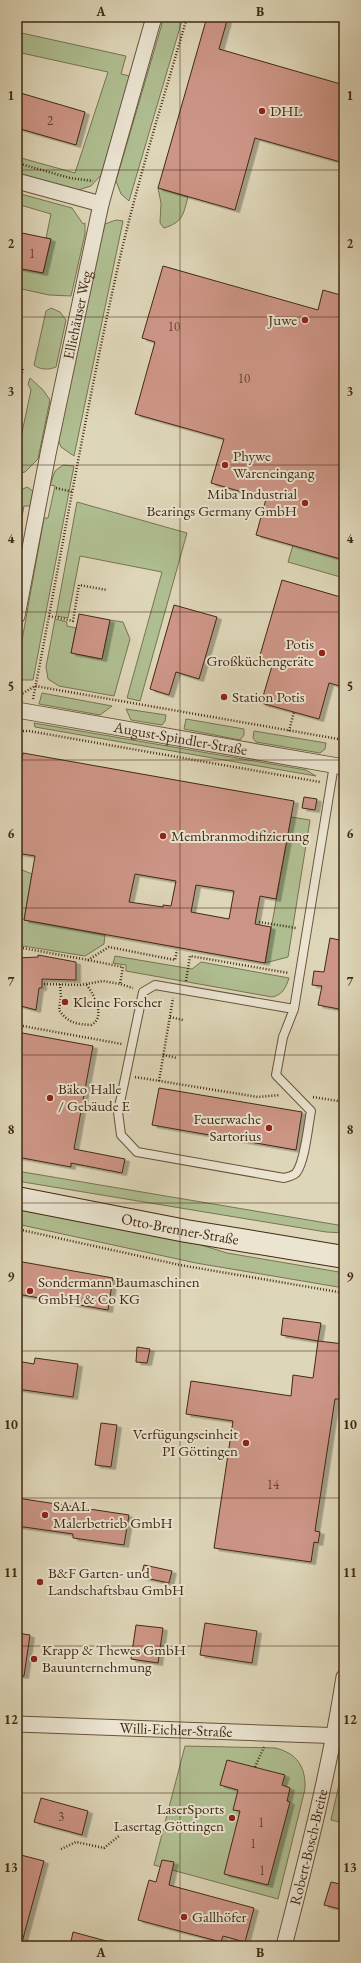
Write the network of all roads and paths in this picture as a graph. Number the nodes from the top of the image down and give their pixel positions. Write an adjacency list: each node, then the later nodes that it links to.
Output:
1 (154, 17): 4 (street, Elliehäuser Weg)
2 (187, 17): 10 (path)
3 (17, 180): 4 (street)
4 (101, 204): 9 (street, Elliehäuser Weg)
5 (23, 369): 6 (path)
6 (18, 388): 7 (path)
7 (17, 402)
8 (107, 590): 10 (path)
9 (17, 616)
10 (49, 616): 11 (path)
11 (35, 686): 12 (path); 13 (path); 17 (path)
12 (17, 697)
13 (23, 711): 16 (path); 19 (street, August-Spindler-Straße)
14 (294, 712): 17 (path)
15 (17, 731): 16 (path)
16 (29, 731): 20 (path)
17 (289, 731): 18 (path)
18 (344, 740)
19 (339, 766): 20 (lane)
20 (330, 784): 22 (lane)
21 (259, 922): 22 (path)
22 (307, 930): 26 (lane)
23 (17, 947): 25 (path)
24 (177, 950): 25 (path)
25 (88, 960): 30 (path)
26 (300, 975): 32 (path); 34 (lane)
27 (44, 984): 28 (path)
28 (60, 984): 29 (path); 29 (path)
29 (86, 984): 30 (path)
30 (120, 984): 33 (path)
31 (174, 988): 32 (lane); 33 (lane); 35 (path)
32 (185, 990): 34 (lane)
33 (143, 992): 38 (lane)
34 (294, 1008): 43 (lane)
35 (170, 1017): 36 (path); 39 (path)
36 (183, 1020)
37 (17, 1025): 38 (path)
38 (132, 1046): 41 (lane)
39 (163, 1055): 40 (path); 42 (path)
40 (177, 1058)
41 (126, 1075): 42 (path); 43 (lane)
42 (159, 1081): 43 (path)
43 (293, 1093): 44 (path)
44 (344, 1102)
45 (17, 1189): 48 (main road, Otto-Brenner-Straße)
46 (17, 1198): 49 (main road, Otto-Brenner-Straße)
47 (17, 1229): 52 (path)
48 (344, 1245)
49 (322, 1253): 50 (main road, Otto-Brenner-Straße); 51 (main road)
50 (344, 1257)
51 (344, 1264)
52 (344, 1293)
53 (344, 1677): 56 (street, Robert-Bosch-Breite)
54 (17, 1724): 55 (street, Willi-Eichler-Straße)
55 (270, 1732): 56 (street, Willi-Eichler-Straße); 57 (path)
56 (340, 1735): 60 (street, Robert-Bosch-Breite)
57 (255, 1768)
58 (119, 1836): 59 (path)
59 (61, 1849)
60 (284, 1946)

